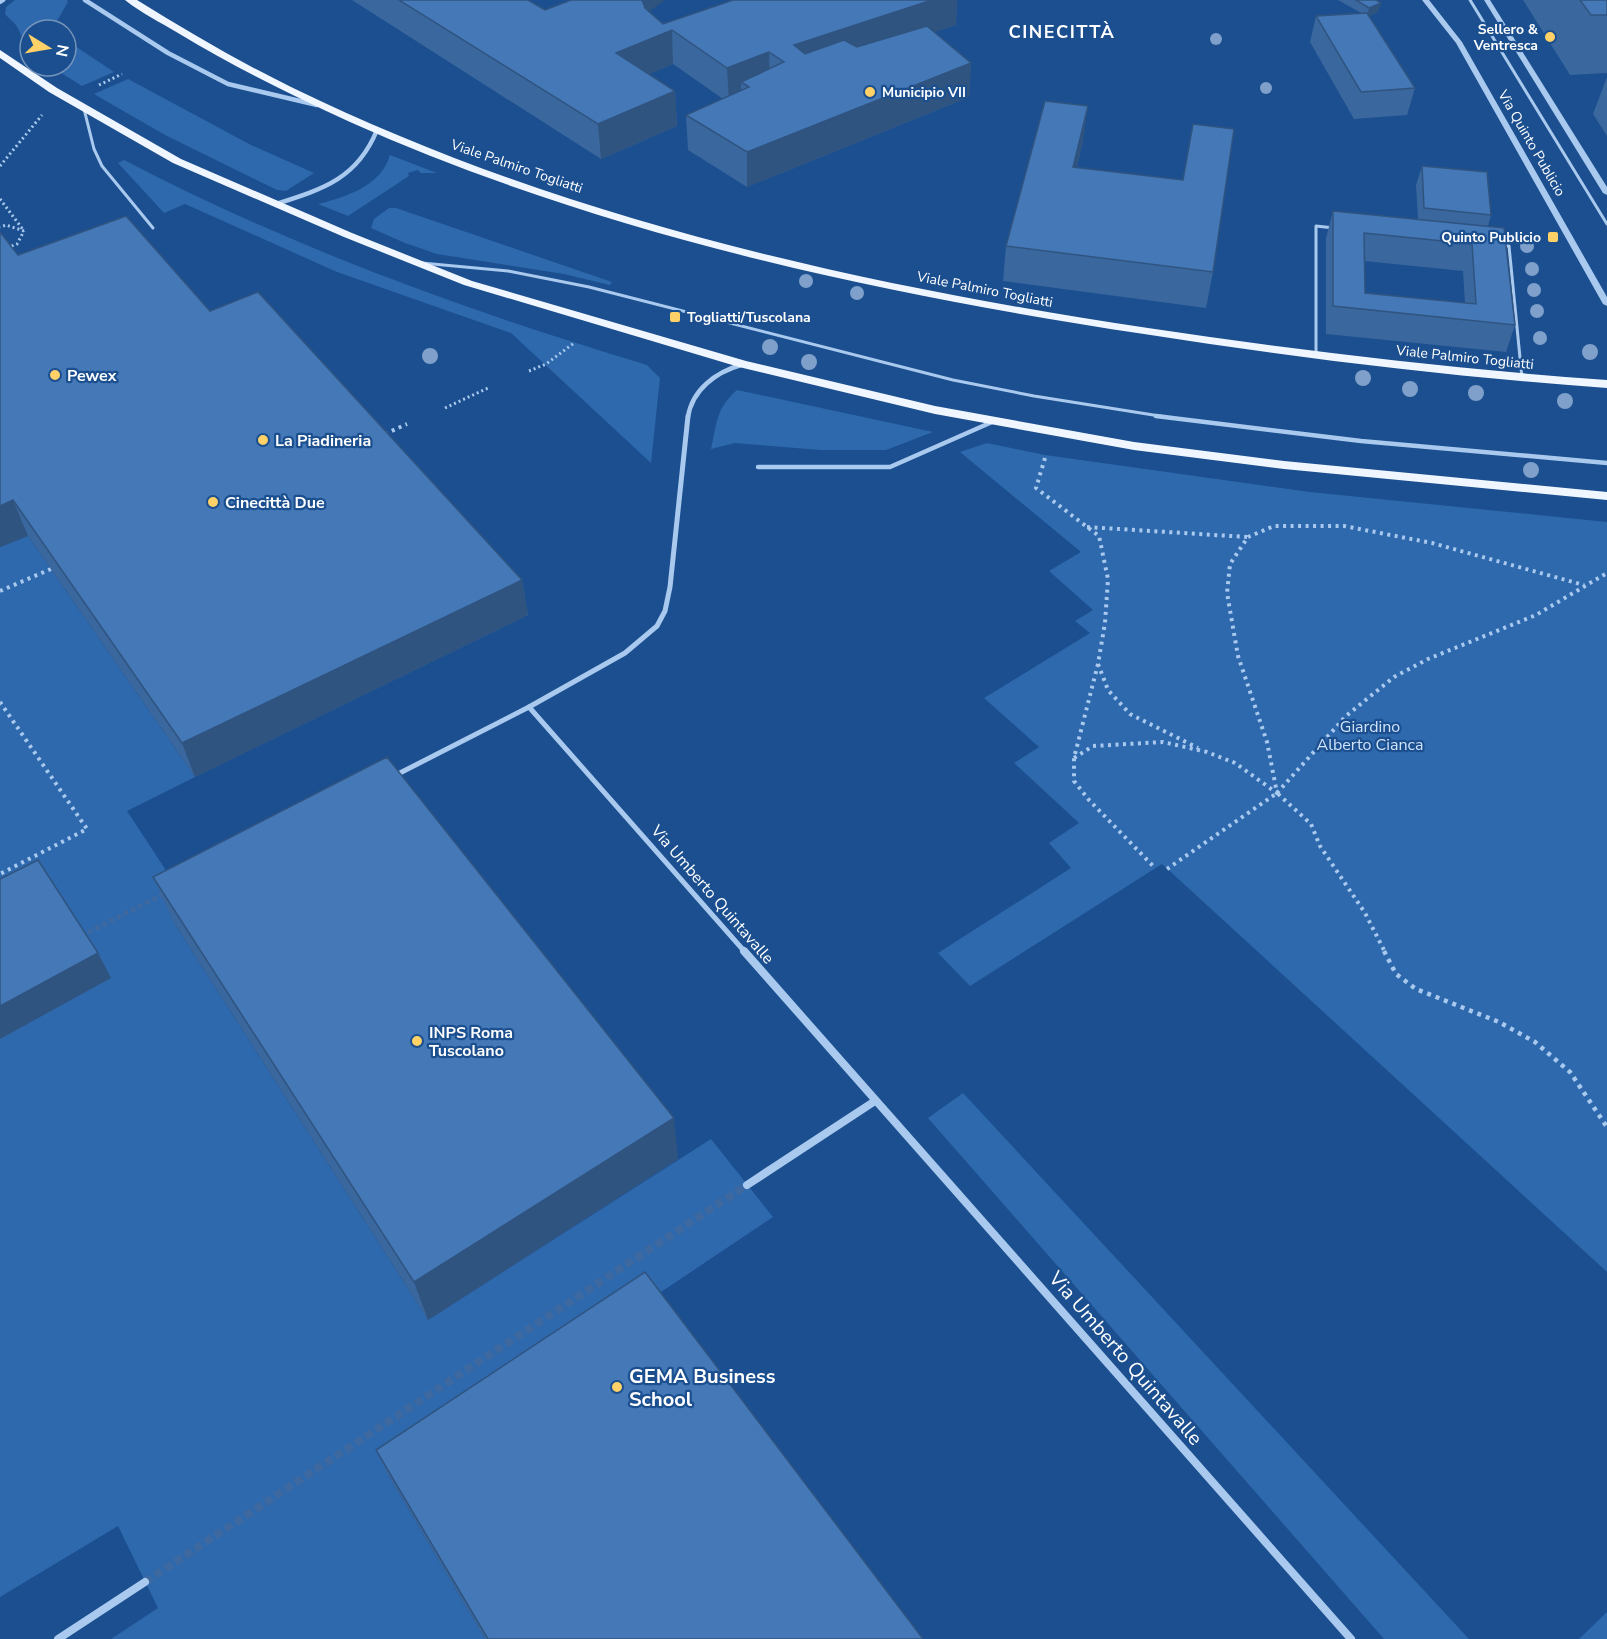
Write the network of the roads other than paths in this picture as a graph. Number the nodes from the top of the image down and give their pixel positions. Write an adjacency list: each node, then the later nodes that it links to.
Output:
1 (85, 0): 7 (street, Viale Palmiro Togliatti)
2 (130, 0): 7 (main road, Viale Palmiro Togliatti)
3 (1425, 0): 17 (street, Via Quinto Publicio)
4 (1470, 0): 12 (lane, Via Quinto Publicio)
5 (1487, 0): 10 (street)
6 (0, 53): 8 (main road)
7 (324, 106): 9 (main road, Viale Palmiro Togliatti)
8 (84, 109): 11 (main road); 13 (lane)
9 (377, 130): 11 (street); 18 (main road, Viale Palmiro Togliatti)
10 (1607, 193)
11 (276, 205): 16 (main road)
12 (1607, 224)
13 (153, 228)
14 (1338, 228): 18 (lane)
15 (1497, 245): 20 (lane)
16 (411, 262): 19 (main road); 23 (lane)
17 (1607, 304)
18 (1316, 355): 20 (main road, Viale Palmiro Togliatti)
19 (743, 364): 22 (main road); 26 (street)
20 (1522, 378): 21 (main road, Viale Palmiro Togliatti)
21 (1607, 384)
22 (994, 421): 24 (lane); 25 (main road)
23 (1607, 463)
24 (758, 467)
25 (1607, 496)
26 (529, 707): 27 (street); 28 (street, Via Umberto Quintavalle)
27 (389, 778)
28 (875, 1101): 29 (street); 32 (street, Via Umberto Quintavalle)
29 (747, 1185)
30 (145, 1582): 31 (street)
31 (58, 1639)
32 (1351, 1639)

